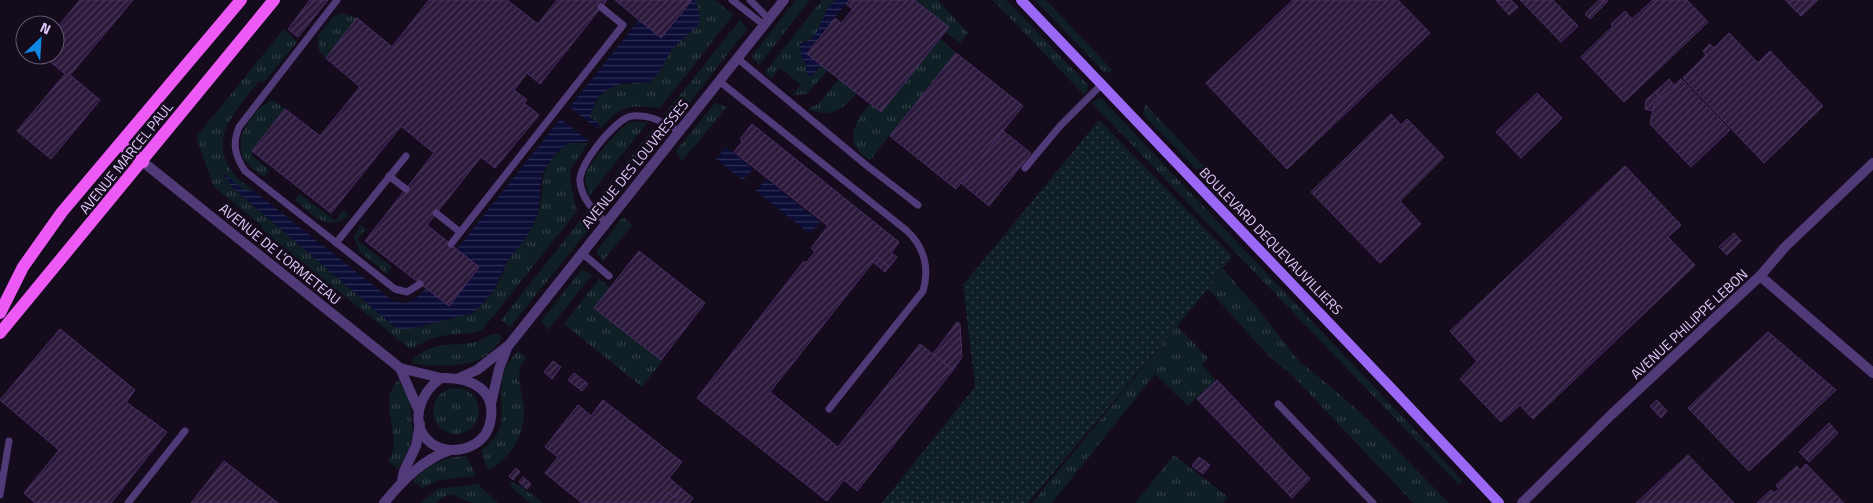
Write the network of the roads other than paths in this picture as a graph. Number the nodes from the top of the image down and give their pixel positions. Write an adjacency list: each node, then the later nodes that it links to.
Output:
1 (241, 0): 14 (main road, AVENUE MARCEL PAUL)
2 (274, 0): 16 (main road, AVENUE MARCEL PAUL)
3 (337, 0): 25 (lane)
4 (732, 0): 9 (lane)
5 (750, 0): 9 (lane)
6 (784, 0): 9 (street, AVENUE DES LOUVRESSES)
7 (1021, 0): 12 (main road, BOULEVARD DEQUEVAUVILLIERS)
8 (601, 7): 24 (lane)
9 (766, 22): 10 (street, AVENUE DES LOUVRESSES)
10 (737, 58): 11 (street, AVENUE DES LOUVRESSES); 21 (lane)
11 (719, 81): 13 (street, AVENUE DES LOUVRESSES); 40 (lane)
12 (1102, 84): 18 (lane); 51 (main road, BOULEVARD DEQUEVAUVILLIERS)
13 (679, 131): 23 (street, AVENUE DES LOUVRESSES); 23 (lane)
14 (120, 144): 16 (main road); 31 (main road, AVENUE MARCEL PAUL)
15 (406, 156): 19 (lane)
16 (142, 162): 32 (main road, AVENUE MARCEL PAUL); 34 (street, AVENUE DE L'ORMETEAU)
17 (1873, 163): 29 (street, AVENUE PHILIPPE LEBON)
18 (1025, 168)
19 (390, 176): 20 (lane); 25 (lane)
20 (406, 189)
21 (918, 204)
22 (436, 213): 24 (lane)
23 (606, 223): 27 (street, AVENUE DES LOUVRESSES)
24 (460, 232): 26 (lane)
25 (336, 243): 30 (lane)
26 (451, 244)
27 (582, 253): 28 (lane); 33 (street, AVENUE DES LOUVRESSES)
28 (609, 276)
29 (1760, 276): 35 (street); 52 (street, AVENUE PHILIPPE LEBON)
30 (420, 284)
31 (0, 313)
32 (0, 333)
33 (508, 345): 37 (street, AVENUE DES LOUVRESSES); 39 (street, AVENUE DES LOUVRESSES)
34 (400, 368): 36 (street, AVENUE DE L'ORMETEAU); 41 (street, AVENUE DE L'ORMETEAU)
35 (1873, 373)
36 (441, 378): 37 (street); 41 (street)
37 (459, 378): 39 (street)
38 (1278, 404): 50 (lane)
39 (491, 406): 45 (street)
40 (829, 409)
41 (418, 410): 42 (street)
42 (420, 424): 45 (street); 46 (street)
43 (185, 431): 48 (lane)
44 (8, 441): 47 (lane)
45 (451, 450): 46 (street)
46 (402, 480): 49 (street)
47 (0, 495)
48 (128, 503)
49 (384, 503)
50 (1373, 503)
51 (1499, 503)
52 (1522, 503)

